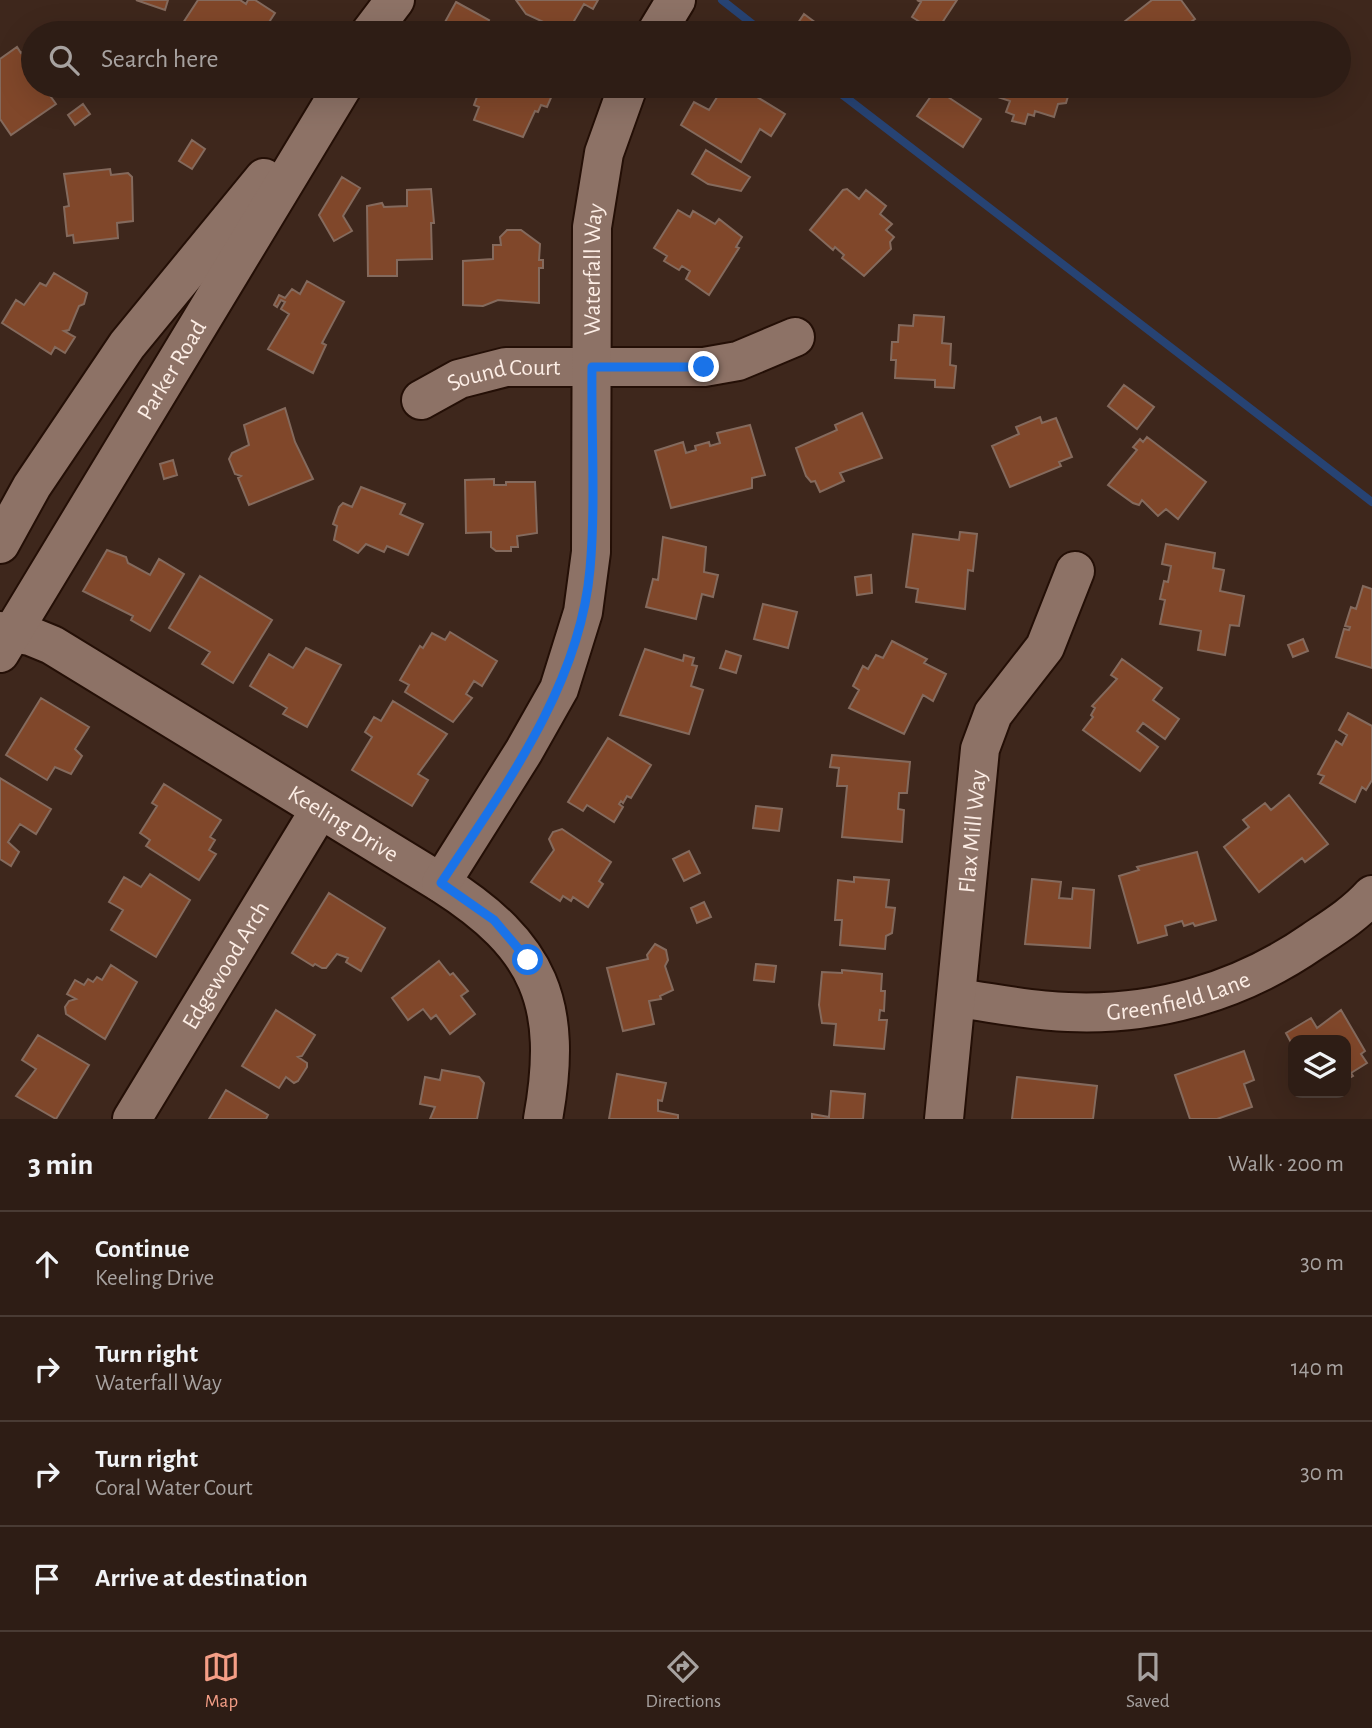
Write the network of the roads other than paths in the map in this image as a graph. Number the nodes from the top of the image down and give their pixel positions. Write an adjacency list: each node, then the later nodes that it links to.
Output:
1 (676, 0): 2 (street)
2 (663, 21)
3 (323, 98): 9 (street, Parker Road)
4 (336, 98): 11 (street, Parker Road)
5 (622, 98): 7 (street, Waterfall Way)
6 (795, 337): 7 (street, Sound Court)
7 (592, 367): 8 (street, Sound Court); 13 (street, Waterfall Way)
8 (421, 400)
9 (0, 544)
10 (1074, 570): 15 (street, Flax Mill Way)
11 (4, 639): 12 (street, Keeling Drive)
12 (319, 811): 13 (street, Keeling Drive); 16 (street, Edgewood Arch)
13 (441, 883): 17 (street, Keeling Drive)
14 (1372, 895): 15 (street, Greenfield Lane)
15 (957, 998): 18 (street, Flax Mill Way)
16 (132, 1119)
17 (543, 1119)
18 (944, 1119)

